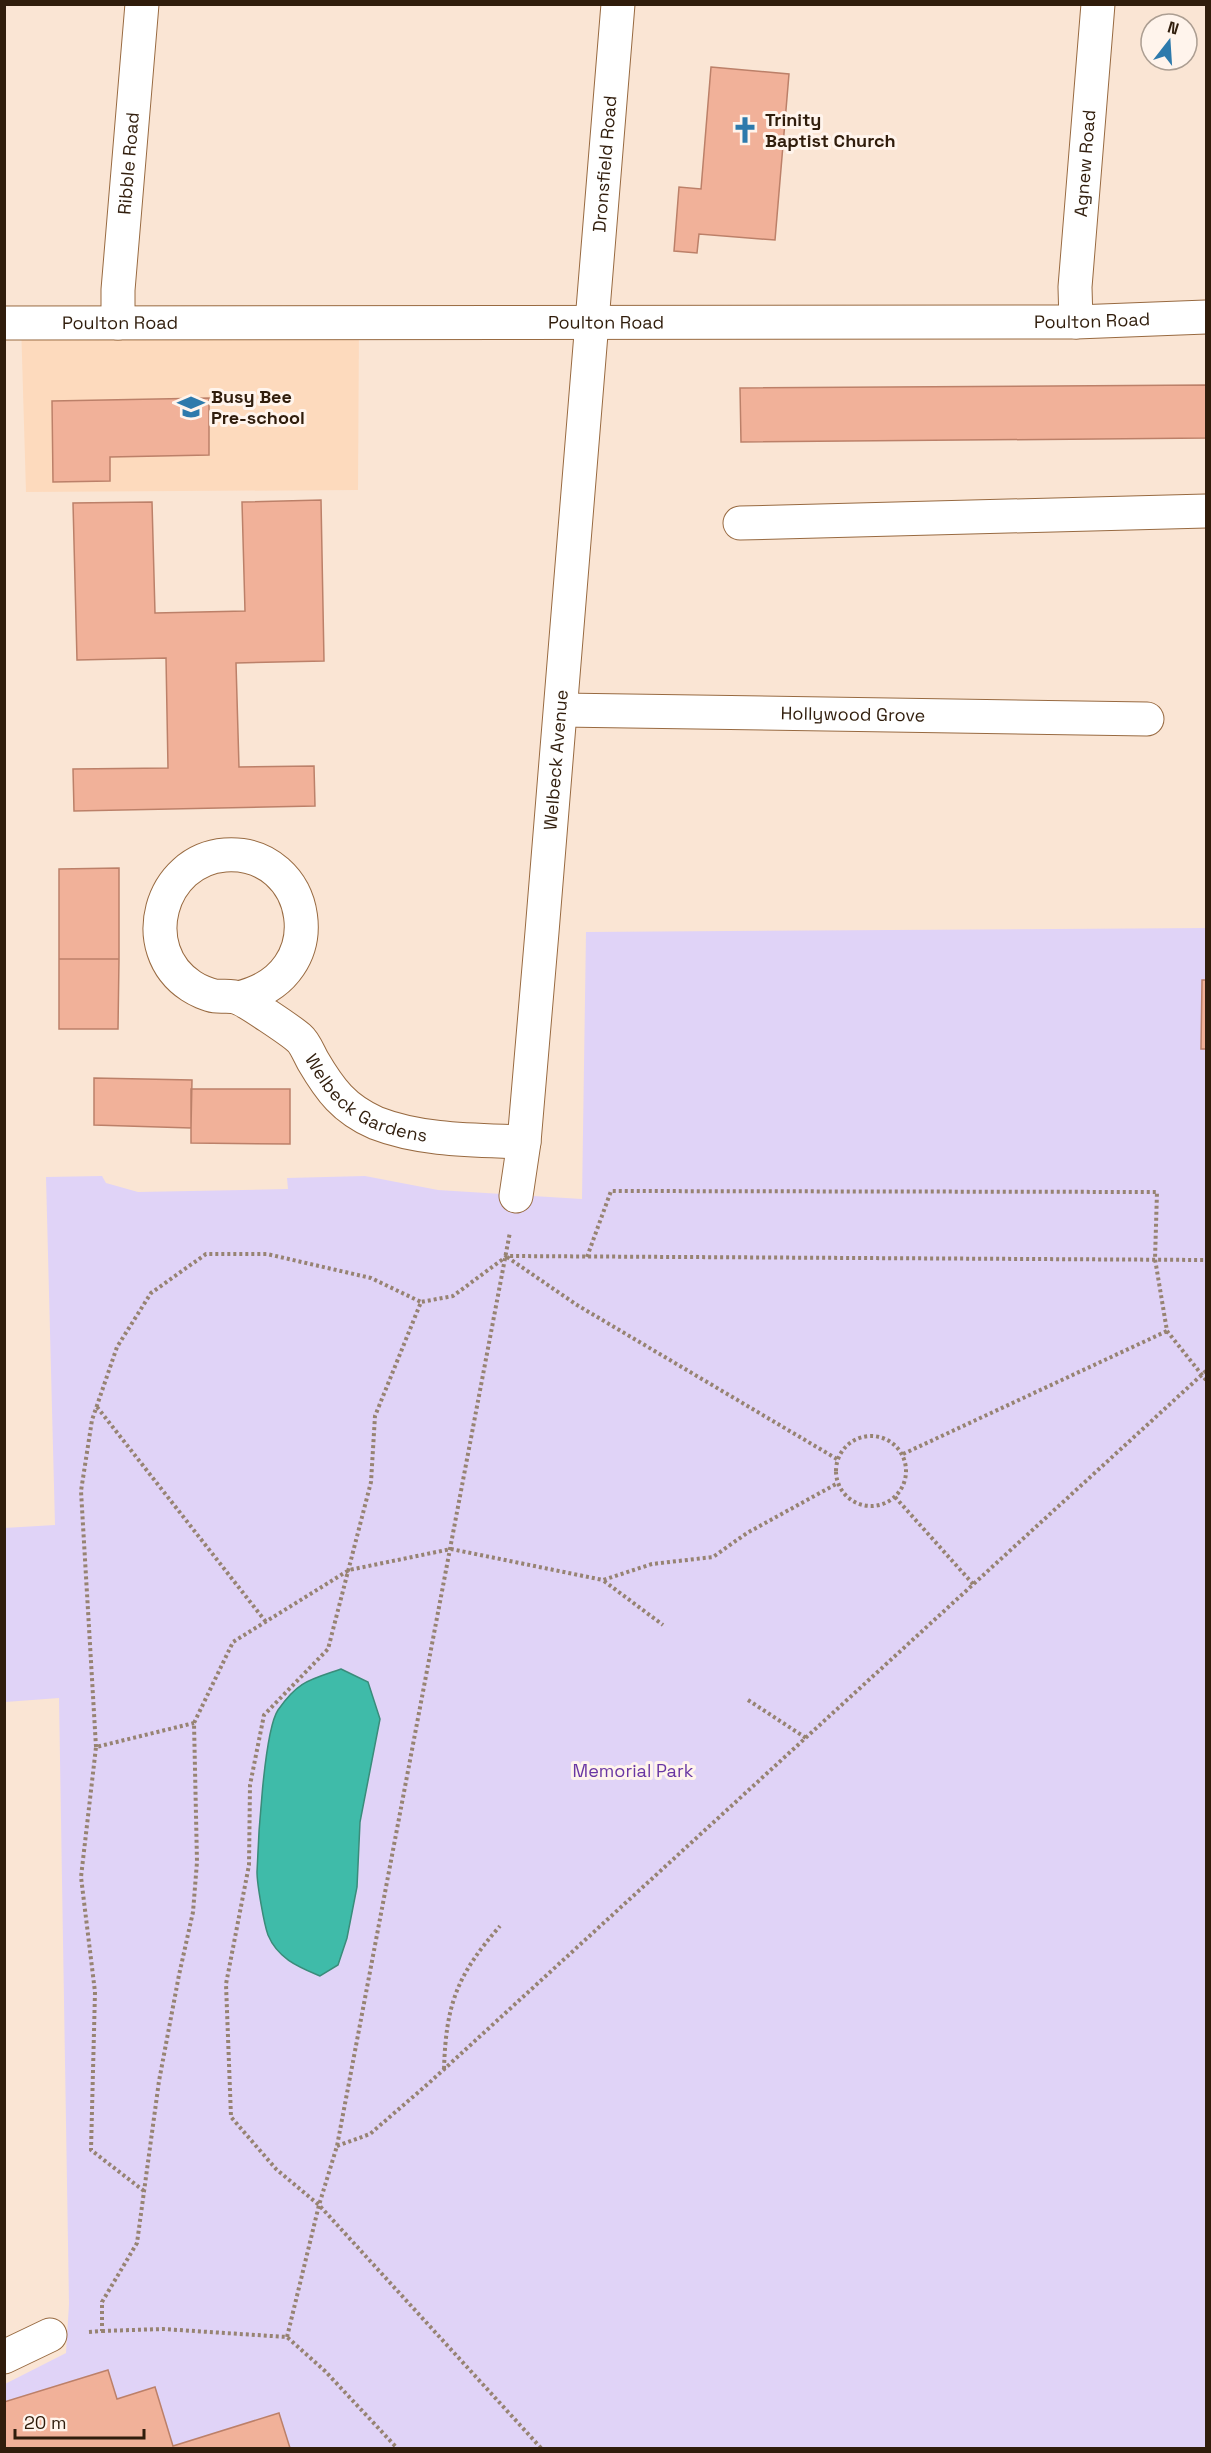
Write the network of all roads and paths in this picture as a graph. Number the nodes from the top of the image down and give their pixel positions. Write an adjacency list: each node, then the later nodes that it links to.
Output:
1 (142, 4): 7 (street, Ribble Road)
2 (618, 4): 8 (street, Dronsfield Road)
3 (1098, 4): 5 (street, Agnew Road)
4 (1206, 317): 5 (street, Poulton Road)
5 (1076, 322): 8 (street, Poulton Road)
6 (4, 323): 7 (street, Poulton Road)
7 (118, 323): 8 (street, Poulton Road)
8 (592, 323): 11 (street, Welbeck Avenue)
9 (1206, 511): 10 (street)
10 (740, 523)
11 (561, 710): 12 (street, Hollywood Grove); 14 (street, Welbeck Avenue)
12 (1147, 719)
13 (238, 998): 13 (street, Welbeck Gardens); 14 (street, Welbeck Gardens)
14 (524, 1142): 15 (street, Welbeck Avenue)
15 (516, 1196): 16 (path)
16 (507, 1256): 17 (path); 20 (path); 27 (path); 30 (path)
17 (587, 1257): 18 (path); 18 (path)
18 (1155, 1259): 19 (path); 21 (path)
19 (1206, 1260)
20 (421, 1302): 25 (path); 31 (path)
21 (1167, 1330): 23 (path); 26 (path)
22 (1206, 1371): 23 (path)
23 (1202, 1376): 24 (path); 33 (path)
24 (1206, 1380)
25 (96, 1406): 34 (path); 39 (path)
26 (903, 1454): 27 (path); 29 (path)
27 (837, 1460): 28 (path)
28 (838, 1483): 29 (path); 32 (path)
29 (895, 1497): 33 (path)
30 (451, 1550): 31 (path); 32 (path); 42 (path)
31 (349, 1570): 34 (path); 44 (path)
32 (603, 1580): 35 (path)
33 (973, 1584): 38 (path)
34 (266, 1622): 37 (path)
35 (663, 1625)
36 (748, 1700): 38 (path)
37 (194, 1723): 39 (path); 43 (path)
38 (806, 1738): 41 (path)
39 (96, 1747): 43 (path)
40 (500, 1926): 41 (path)
41 (444, 2069): 42 (path)
42 (337, 2146): 44 (path)
43 (145, 2191): 45 (path)
44 (319, 2205): 47 (path); 50 (path)
45 (102, 2331): 46 (path); 47 (path)
46 (50, 2335): 48 (street)
47 (288, 2337): 49 (path)
48 (4, 2357)
49 (397, 2448)
50 (541, 2448)

